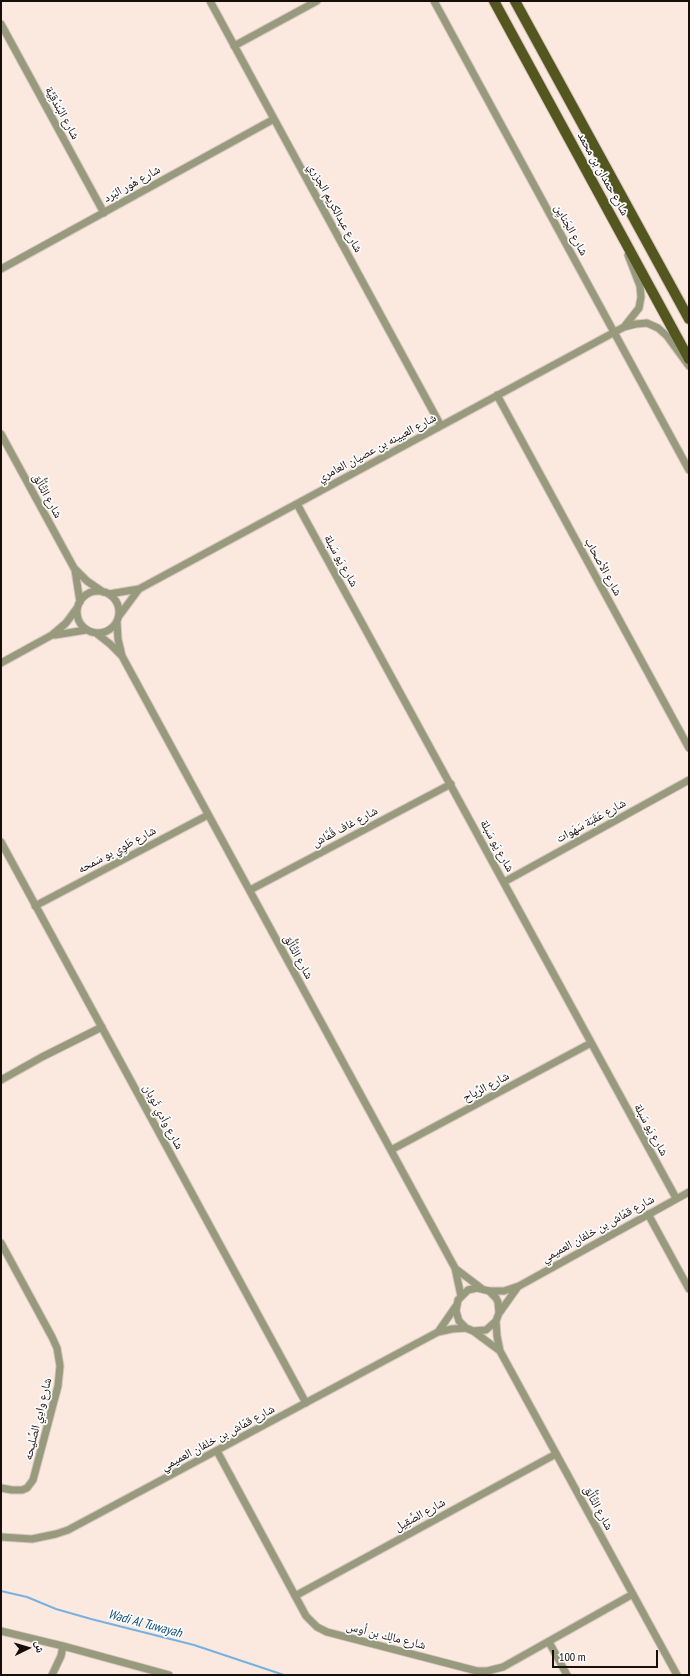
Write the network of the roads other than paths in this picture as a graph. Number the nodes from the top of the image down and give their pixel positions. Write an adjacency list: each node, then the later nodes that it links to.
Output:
1 (210, 1): 7 (street, شارع عبدالكريم الجزري)
2 (317, 1): 7 (street)
3 (434, 1): 14 (street, شارع الجَنايِن)
4 (494, 1): 10 (main road, شارع حمدان بن محمد)
5 (515, 1): 12 (main road, شارع حمدان بن محمد)
6 (1, 24): 9 (street, شارع البُندُقِيَّة)
7 (234, 46): 8 (street, شارع عبدالكريم الجزري)
8 (274, 119): 9 (street, شارع هُور البَرد); 18 (street, شارع عبدالكريم الجزري)
9 (104, 213): 11 (street, شارع هُور البَرد)
10 (620, 232): 13 (street, شارع العيينه بن عصيان العامري); 15 (main road, شارع حمدان بن محمد)
11 (1, 269)
12 (689, 319)
13 (624, 327): 14 (street, شارع العيينه بن عصيان العامري); 16 (street, شارع العيينه بن عصيان العامري)
14 (614, 332): 17 (street, شارع العيينه بن عصيان العامري); 20 (street, شارع الجَنايِن)
15 (689, 359)
16 (689, 366)
17 (497, 396): 18 (street, شارع العيينه بن عصيان العامري); 32 (street, شارع الأصحاب)
18 (441, 426): 21 (street, شارع العيينه بن عصيان العامري)
19 (1, 434): 22 (street, شارع التَّألُّق)
20 (689, 470)
21 (297, 504): 23 (street, شارع العيينه بن عصيان العامري); 34 (street, شارع يَو سَبلة)
22 (74, 568): 24 (street, شارع التَّألُّق); 25 (street, شارع التَّألُّق)
23 (139, 589): 24 (street, شارع العيينه بن عصيان العامري); 26 (street, شارع العيينه بن عصيان العامري)
24 (106, 593): 25 (street); 26 (street)
25 (78, 605): 27 (street); 29 (street)
26 (117, 620): 28 (street); 30 (street, شارع التَّألُّق)
27 (86, 630): 28 (street); 29 (street)
28 (96, 633): 30 (street, شارع التَّألُّق)
29 (52, 635): 31 (street)
30 (122, 656): 35 (street, شارع التَّألُّق)
31 (1, 663)
32 (689, 748)
33 (689, 780): 37 (street, شارع عَقَبَة سَهَوات)
34 (450, 784): 37 (street, شارع يَو سَبلة); 38 (street, شارع غاف قُمَّاش)
35 (208, 815): 38 (street, شارع التَّألُّق); 39 (street, شارع طَوِي بو سَمحه)
36 (1, 842): 39 (street, شارع واَدي ثَوبان)
37 (504, 882): 41 (street, شارع يَو سَبلة)
38 (250, 890): 43 (street, شارع التَّألُّق)
39 (36, 906): 40 (street, شارع واَدي ثَوبان)
40 (102, 1027): 42 (street); 60 (street, شارع واَدي ثَوبان)
41 (591, 1042): 43 (street, شارع الرِّياح); 45 (street, شارع يَو سَبلة)
42 (1, 1080)
43 (391, 1150): 48 (street, شارع التَّألُّق)
44 (689, 1192): 45 (street, شارع قمّاش بن خلفان العميمي)
45 (676, 1198): 46 (street, شارع قمّاش بن خلفان العميمي)
46 (648, 1214): 49 (street, شارع قمّاش بن خلفان العميمي); 51 (street)
47 (1, 1243): 63 (street, شارع وادِي الصِّليحه)
48 (455, 1268): 50 (street, شارع التَّألُّق); 53 (street, شارع التَّألُّق)
49 (519, 1286): 52 (street, شارع قمّاش بن خلفان العميمي); 55 (street, شارع قمّاش بن خلفان العميمي)
50 (481, 1288): 52 (street); 53 (street)
51 (689, 1289)
52 (488, 1291): 55 (street)
53 (461, 1296): 54 (street)
54 (456, 1305): 57 (street); 58 (street, شارع قمّاش بن خلفان العميمي)
55 (499, 1313): 56 (street)
56 (496, 1321): 57 (street); 59 (street, شارع التَّألُّق)
57 (470, 1329): 58 (street, شارع قمّاش بن خلفان العميمي); 59 (street, شارع التَّألُّق)
58 (438, 1332): 60 (street, شارع قمّاش بن خلفان العميمي)
59 (500, 1351): 62 (street, شارع التَّألُّق)
60 (306, 1403): 61 (street, شارع قمّاش بن خلفان العميمي)
61 (217, 1451): 64 (street, شارع قمّاش بن خلفان العميمي); 66 (street, شارع مالِك بن أوس)
62 (556, 1454): 65 (street, شارع التَّألُّق); 66 (street, شارع الصَّقِيل)
63 (1, 1488)
64 (1, 1537)
65 (633, 1594): 68 (street, شارع مالِك بن أوس); 73 (street, شارع التَّألُّق)
66 (295, 1596): 68 (street, شارع مالِك بن أوس)
67 (1, 1631): 69 (street)
68 (549, 1642): 72 (street)
69 (63, 1646): 70 (street); 71 (street)
70 (52, 1675)
71 (168, 1675)
72 (567, 1675)
73 (677, 1675)

